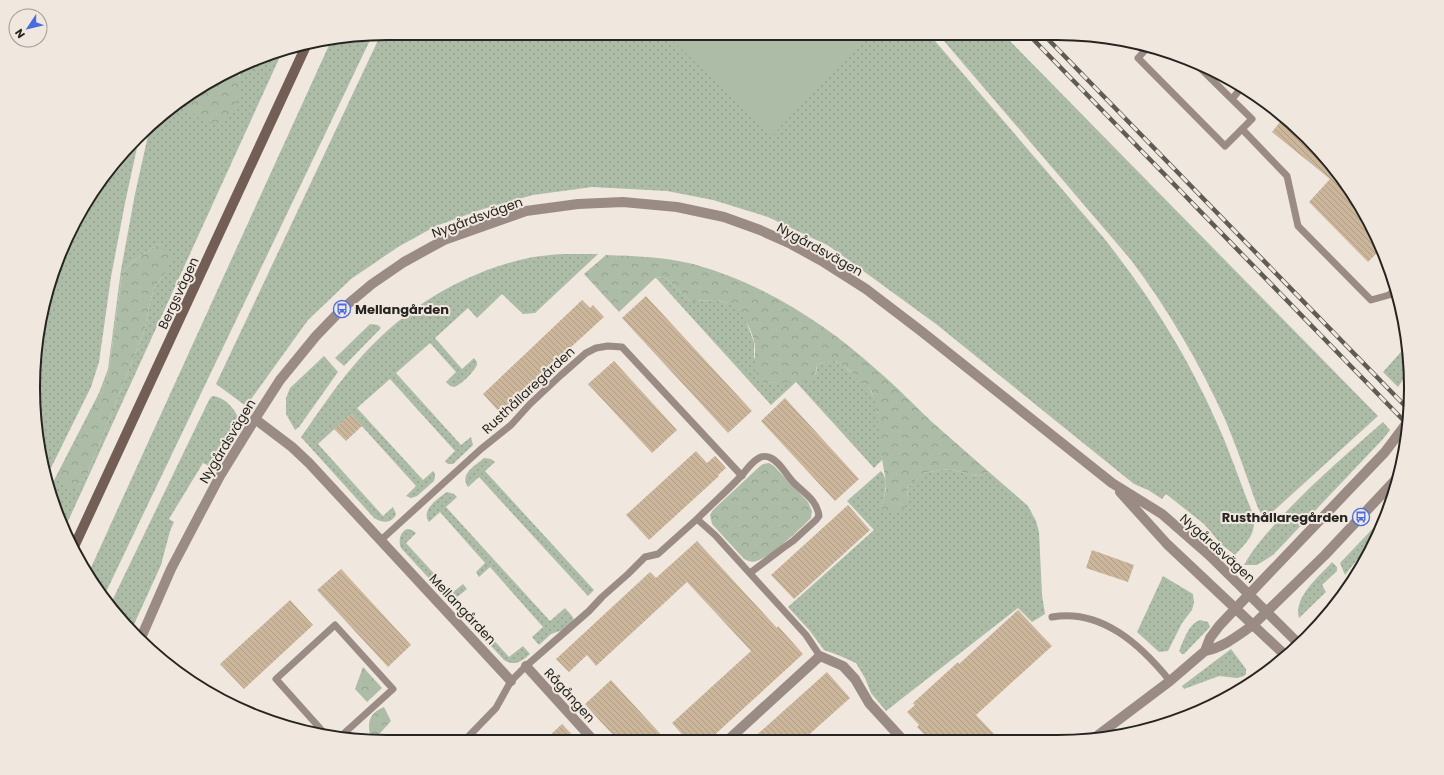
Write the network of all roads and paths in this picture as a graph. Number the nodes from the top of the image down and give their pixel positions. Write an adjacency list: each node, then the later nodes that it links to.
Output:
1 (304, 51): 15 (main road, Bergsvägen)
2 (1144, 52): 6 (lane)
3 (1207, 74): 5 (lane)
4 (1238, 92): 5 (lane)
5 (1232, 99): 6 (lane)
6 (1242, 129): 7 (lane)
7 (1391, 294)
8 (255, 419): 11 (street, Nygårdsvägen); 14 (street, Mellangården); 22 (street, Nygårdsvägen)
9 (1401, 430): 17 (street)
10 (742, 476): 13 (lane); 14 (lane, Rusthållaregården); 16 (lane)
11 (1112, 483): 17 (street, Nygårdsvägen); 18 (street, Nygårdsvägen)
12 (1389, 486): 19 (street)
13 (697, 519): 16 (lane); 27 (lane)
14 (382, 540): 29 (street, Mellangården)
15 (76, 542)
16 (750, 573): 26 (lane)
17 (1250, 594): 18 (street); 19 (street, Nygårdsvägen)
18 (1235, 609): 21 (street, Nygårdsvägen); 24 (street)
19 (1268, 612): 21 (street); 23 (street, Nygårdsvägen)
20 (1052, 617): 28 (lane)
21 (1253, 625): 24 (street); 25 (street, Nygårdsvägen)
22 (143, 634)
23 (1295, 640)
24 (1205, 651): 28 (street)
25 (1282, 652)
26 (820, 656): 35 (street); 36 (street)
27 (526, 666): 29 (lane); 34 (street, Rågången)
28 (1170, 680): 32 (street)
29 (511, 681): 33 (lane)
30 (320, 728): 31 (lane)
31 (345, 732)
32 (1102, 732)
33 (470, 735)
34 (589, 735)
35 (733, 735)
36 (898, 735)

